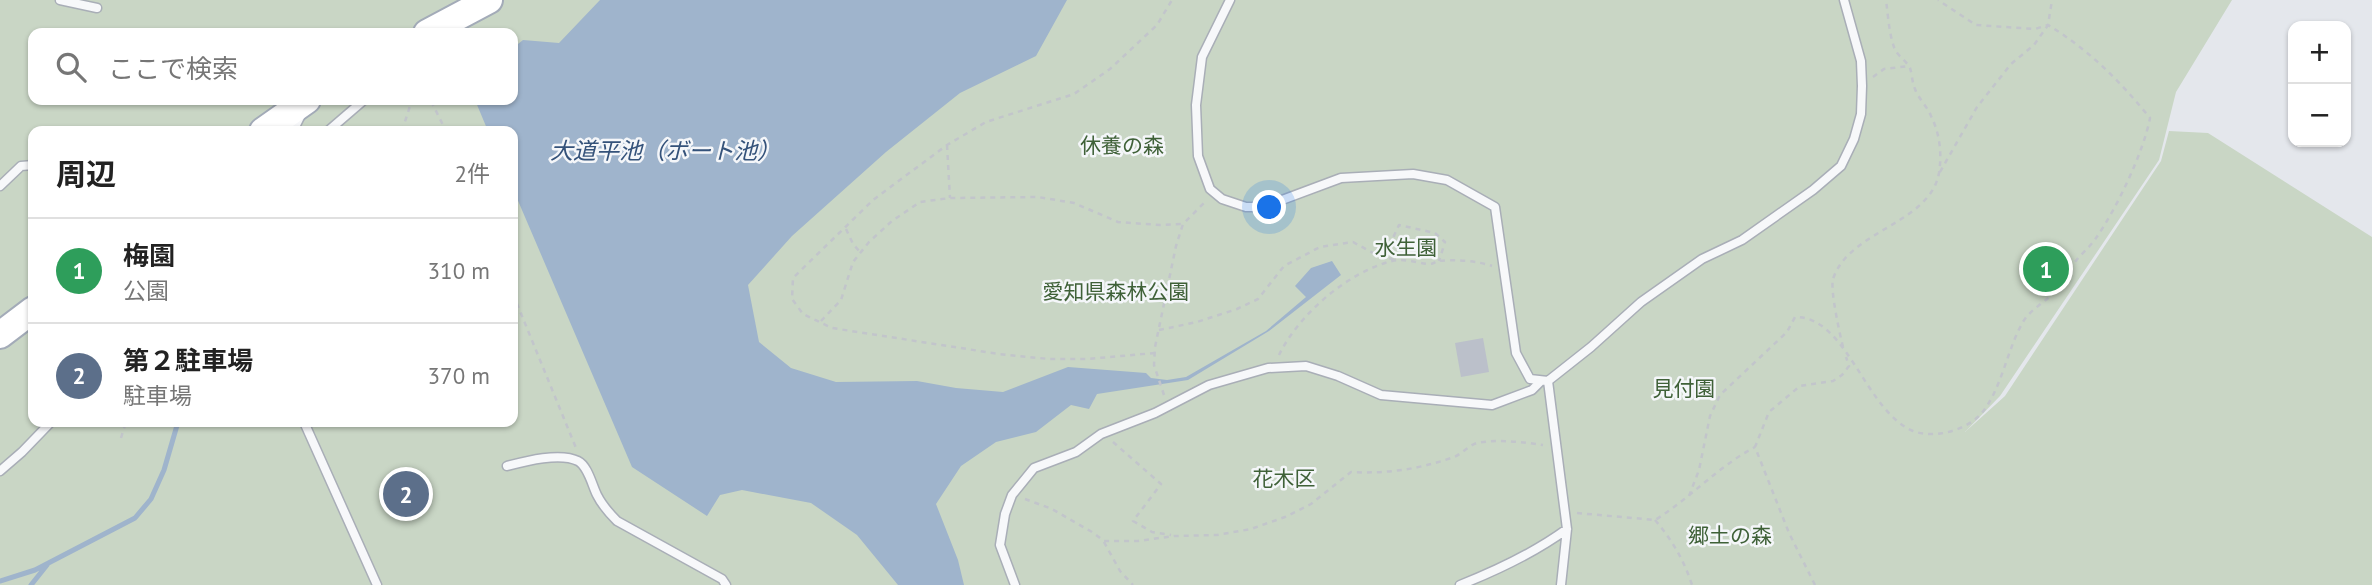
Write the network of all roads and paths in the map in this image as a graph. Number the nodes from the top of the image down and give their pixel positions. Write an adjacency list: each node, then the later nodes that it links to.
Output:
1 (60, 0): 9 (lane)
2 (489, 0): 11 (main road)
3 (1172, 0): 24 (path)
4 (1230, 0): 28 (lane)
5 (1844, 0): 13 (lane)
6 (1886, 0): 12 (path)
7 (1938, 0): 10 (path)
8 (2052, 0): 10 (path)
9 (97, 8)
10 (2048, 25): 26 (path); 42 (path)
11 (436, 28)
12 (1909, 66): 13 (path); 26 (path)
13 (1862, 86): 45 (lane)
14 (300, 105): 19 (main road)
15 (305, 105): 20 (lane)
16 (358, 105): 21 (lane)
17 (410, 105): 22 (path)
18 (433, 105): 23 (path)
19 (269, 126)
20 (295, 126)
21 (334, 126)
22 (403, 126)
23 (444, 126)
24 (947, 145): 29 (path); 31 (path)
25 (28, 165): 27 (lane)
26 (1938, 174): 42 (path)
27 (0, 186)
28 (1216, 194): 30 (path); 36 (lane)
29 (950, 198): 30 (path); 32 (path)
30 (1183, 223): 40 (path)
31 (845, 228): 32 (path); 39 (path)
32 (861, 253): 39 (path)
33 (1385, 256): 34 (path); 35 (path); 40 (path)
34 (1395, 260): 35 (path); 44 (path)
35 (1439, 261): 36 (path)
36 (1504, 273): 45 (lane)
37 (518, 310): 55 (path)
38 (28, 314): 41 (main road)
39 (820, 322): 43 (path)
40 (1159, 330): 43 (path)
41 (0, 335)
42 (1844, 350): 53 (path); 58 (path)
43 (1155, 353): 46 (path)
44 (1275, 363)
45 (1545, 381): 46 (lane); 52 (lane)
46 (1168, 407): 50 (lane)
47 (46, 427): 56 (lane)
48 (124, 427): 51 (path)
49 (306, 427): 64 (lane)
50 (1101, 434): 57 (lane); 62 (path)
51 (121, 438)
52 (1557, 447): 59 (lane); 62 (path)
53 (1755, 447): 58 (path); 71 (path)
54 (507, 466): 55 (lane)
55 (584, 467): 65 (lane)
56 (0, 471)
57 (1012, 495): 63 (path); 66 (lane)
58 (1689, 495): 60 (path)
59 (1566, 512): 60 (path); 61 (lane)
60 (1655, 520): 70 (path)
61 (1567, 529): 68 (lane); 69 (lane)
62 (1174, 536): 63 (path)
63 (1104, 541): 67 (path)
64 (377, 585)
65 (726, 585)
66 (1015, 585)
67 (1133, 585)
68 (1460, 585)
69 (1561, 585)
70 (1692, 585)
71 (1815, 585)

